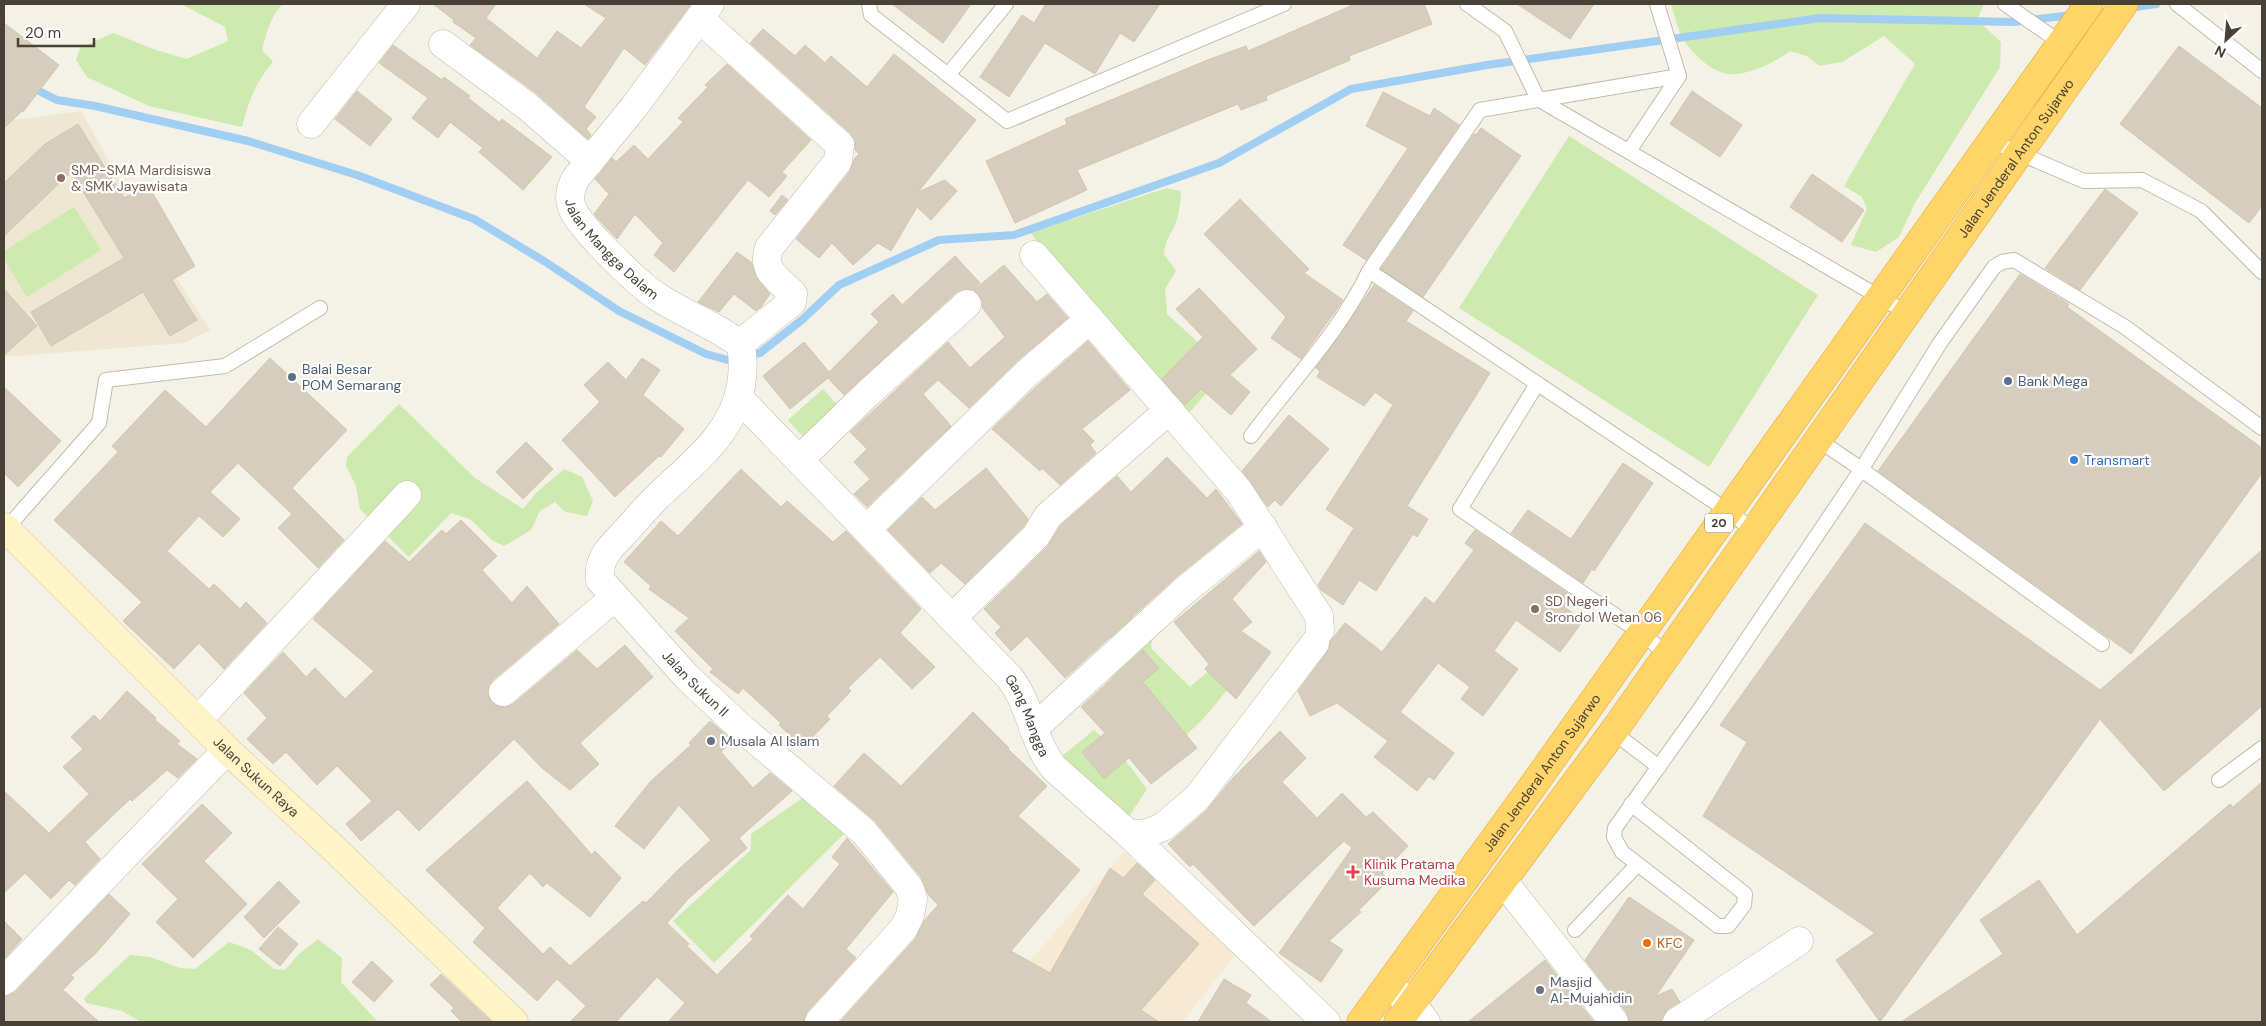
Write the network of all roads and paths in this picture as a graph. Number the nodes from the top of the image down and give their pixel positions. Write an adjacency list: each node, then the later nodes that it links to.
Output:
1 (406, 4): 18 (street)
2 (869, 4): 15 (lane)
3 (1006, 4): 15 (lane)
4 (1284, 4): 15 (lane)
5 (1467, 4): 17 (lane)
6 (2005, 4): 11 (lane)
7 (2124, 4): 12 (highway, Jalan Jenderal Anton Sujarwo / 20)
8 (2177, 4): 14 (lane)
9 (1659, 9): 16 (lane)
10 (705, 12): 22 (street, Jalan Mangga Dalam); 31 (street)
11 (2074, 25): 12 (highway); 19 (highway, Jalan Jenderal Anton Sujarwo / 20)
12 (2100, 39): 21 (highway, Jalan Jenderal Anton Sujarwo / 20)
13 (443, 44): 22 (street)
14 (2262, 71)
15 (948, 75)
16 (1679, 76): 17 (lane); 20 (lane)
17 (1538, 99): 20 (lane); 24 (lane)
18 (311, 124)
19 (1991, 141): 21 (lane); 26 (highway, Jalan Jenderal Anton Sujarwo / 20)
20 (1629, 151): 26 (lane)
21 (2017, 154): 25 (lane); 29 (highway, Jalan Jenderal Anton Sujarwo / 20)
22 (590, 161): 31 (street, Jalan Mangga Dalam)
23 (1034, 255): 30 (street)
24 (1369, 271): 32 (lane); 35 (lane)
25 (2262, 272)
26 (1880, 297): 29 (lane); 40 (highway, Jalan Jenderal Anton Sujarwo / 20)
27 (967, 304): 37 (street)
28 (320, 308): 42 (lane)
29 (1907, 313): 36 (highway, Jalan Jenderal Anton Sujarwo / 20)
30 (1090, 319): 33 (street); 43 (street)
31 (741, 367): 37 (street, Gang Mangga); 45 (street, Jalan Sukun II)
32 (1537, 384): 40 (lane); 47 (lane)
33 (1169, 410): 41 (street); 46 (street)
34 (2262, 428): 38 (lane)
35 (1251, 436)
36 (1818, 440): 38 (lane); 44 (highway, Jalan Jenderal Anton Sujarwo / 20)
37 (800, 459): 43 (street, Gang Mangga)
38 (1862, 470): 48 (lane); 56 (lane)
39 (407, 494): 51 (street)
40 (1728, 511): 44 (lane); 47 (highway, Jalan Jenderal Anton Sujarwo / 20)
41 (1263, 527): 52 (street); 61 (street)
42 (5, 528): 51 (street, Jalan Sukun Raya)
43 (867, 529): 46 (street, Gang Mangga)
44 (1754, 531): 49 (highway, Jalan Jenderal Anton Sujarwo / 20)
45 (615, 597): 50 (street); 70 (street, Jalan Sukun II)
46 (952, 618): 52 (street, Gang Mangga)
47 (1641, 633): 49 (lane); 58 (highway, Jalan Jenderal Anton Sujarwo / 20)
48 (2102, 644)
49 (1667, 654): 53 (highway, Jalan Jenderal Anton Sujarwo / 20)
50 (503, 692)
51 (199, 719): 55 (street, Jalan Sukun Raya)
52 (1033, 729): 61 (street, Gang Mangga)
53 (1613, 732): 56 (lane); 60 (highway, Jalan Jenderal Anton Sujarwo / 20)
54 (2262, 748): 57 (lane)
55 (228, 750): 66 (street); 69 (street, Jalan Sukun Raya)
56 (1659, 767): 59 (lane)
57 (2218, 780)
58 (1532, 787): 60 (highway); 67 (highway, Jalan Jenderal Anton Sujarwo / 20)
59 (1631, 804): 62 (lane); 62 (lane)
60 (1558, 806): 63 (highway, Jalan Jenderal Anton Sujarwo / 20)
61 (1130, 835): 71 (street, Gang Mangga)
62 (1637, 865): 64 (lane)
63 (1503, 881): 68 (highway, Jalan Jenderal Anton Sujarwo / 20); 73 (street)
64 (1575, 930)
65 (1798, 941): 74 (street)
66 (4, 980)
67 (1389, 986): 68 (street, Jalan Jenderal Anton Sujarwo); 72 (highway, Jalan Jenderal Anton Sujarwo / 20)
68 (1412, 1016)
69 (514, 1022)
70 (819, 1022)
71 (1326, 1022)
72 (1361, 1022)
73 (1614, 1022)
74 (1678, 1022)

